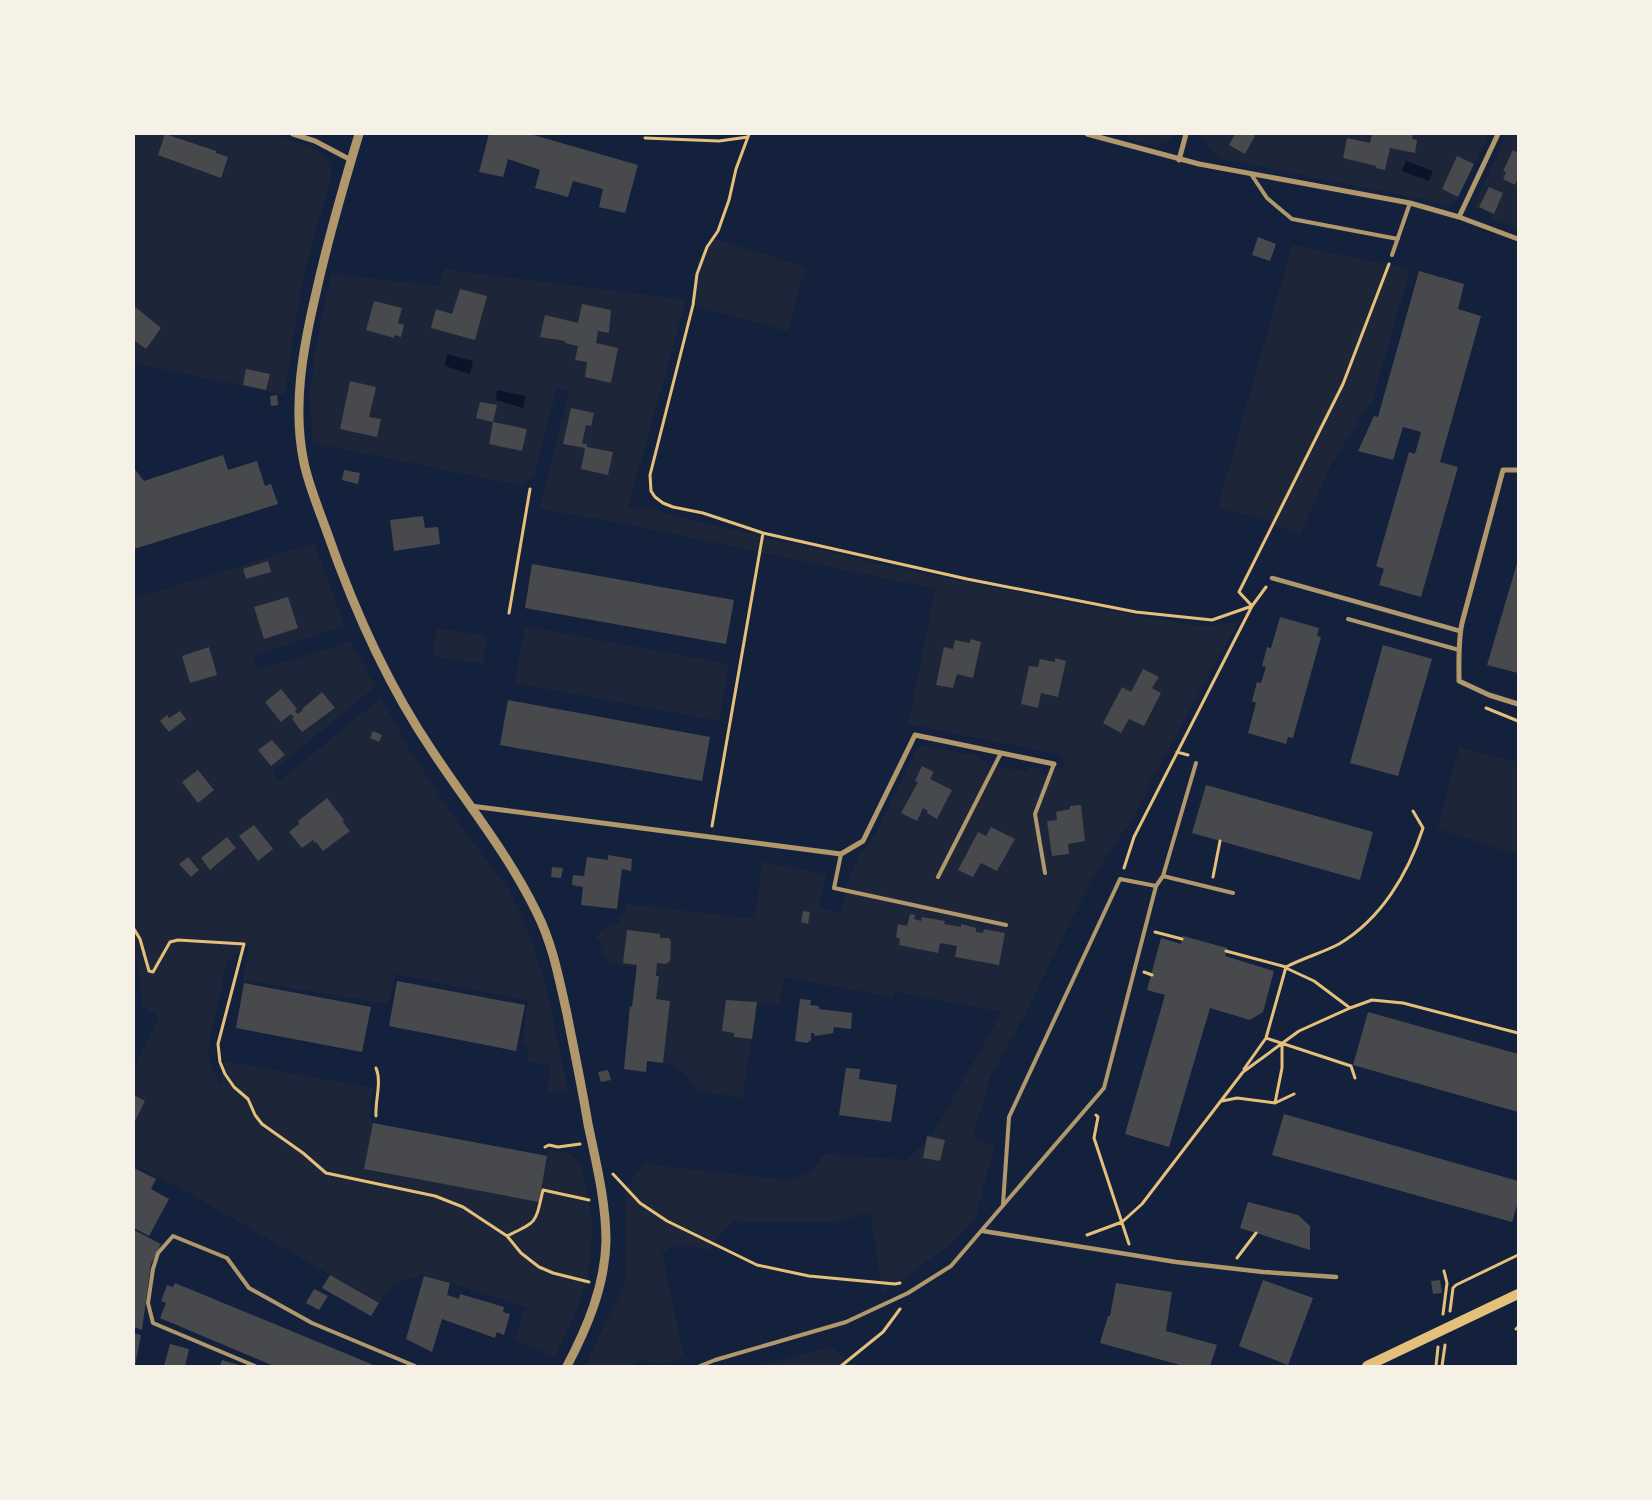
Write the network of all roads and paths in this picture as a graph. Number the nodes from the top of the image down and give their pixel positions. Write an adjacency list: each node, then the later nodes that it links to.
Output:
1 (293, 134): 9 (street)
2 (359, 134): 9 (street)
3 (1087, 134): 7 (street)
4 (1186, 134): 10 (street)
5 (1498, 134): 13 (street)
6 (748, 136): 8 (path); 19 (path)
7 (1104, 136): 10 (street)
8 (645, 138)
9 (351, 160): 30 (street)
10 (1180, 160): 11 (street)
11 (1252, 174): 12 (street); 14 (lane)
12 (1410, 203): 13 (street); 14 (lane)
13 (1459, 217): 15 (street)
14 (1398, 239): 16 (lane)
15 (1518, 239)
16 (1392, 255): 21 (path)
17 (1518, 470): 24 (street)
18 (530, 489): 22 (path)
19 (763, 534): 21 (path); 32 (path)
20 (1272, 578): 21 (path); 24 (street)
21 (1252, 606): 38 (path)
22 (509, 613)
23 (1348, 620): 25 (lane)
24 (1460, 631): 25 (street)
25 (1459, 650): 26 (street)
26 (1518, 704)
27 (1001, 752): 29 (street); 34 (street); 37 (lane)
28 (1196, 763): 36 (lane)
29 (1054, 764): 35 (lane)
30 (471, 806): 32 (street); 84 (street)
31 (1413, 811): 47 (path)
32 (710, 837): 34 (street)
33 (1220, 841): 40 (path)
34 (841, 854): 42 (lane)
35 (1046, 873)
36 (1164, 876): 39 (lane); 40 (lane)
37 (938, 877)
38 (1120, 879): 39 (lane); 64 (lane)
39 (1156, 886): 44 (lane)
40 (1211, 888): 41 (lane)
41 (1233, 893)
42 (1006, 925)
43 (134, 929): 68 (path)
44 (1145, 930): 45 (path); 58 (lane)
45 (1182, 940)
46 (1226, 951): 47 (path)
47 (1286, 967): 48 (path); 50 (path)
48 (1350, 1008): 49 (path); 51 (path)
49 (1518, 1032)
50 (1266, 1038): 51 (path); 53 (path)
51 (1282, 1043): 53 (path); 54 (path); 57 (path)
52 (376, 1068): 59 (path)
53 (1242, 1072): 56 (path)
54 (1355, 1078)
55 (1294, 1094): 57 (path)
56 (1222, 1101): 57 (path); 65 (path)
57 (1275, 1104)
58 (1088, 1106): 64 (lane); 65 (path)
59 (376, 1116)
60 (581, 1144): 61 (path)
61 (545, 1147)
62 (613, 1174): 76 (path)
63 (591, 1200): 68 (path)
64 (1003, 1204): 66 (lane)
65 (1122, 1222): 69 (path); 71 (path)
66 (983, 1231): 71 (street); 77 (lane)
67 (1256, 1233): 72 (path)
68 (507, 1236): 75 (path)
69 (1085, 1236)
70 (1518, 1255): 80 (path)
71 (1134, 1256): 72 (street)
72 (1229, 1268): 74 (street)
73 (1444, 1272): 79 (path)
74 (1336, 1277)
75 (589, 1282)
76 (902, 1282)
77 (908, 1292): 85 (lane); 86 (path)
78 (1518, 1294): 87 (main road)
79 (1445, 1296)
80 (1452, 1296)
81 (1435, 1365): 88 (path)
82 (255, 1366): 83 (lane)
83 (415, 1366)
84 (567, 1366)
85 (700, 1366)
86 (841, 1366)
87 (1367, 1366)
88 (1441, 1366)

